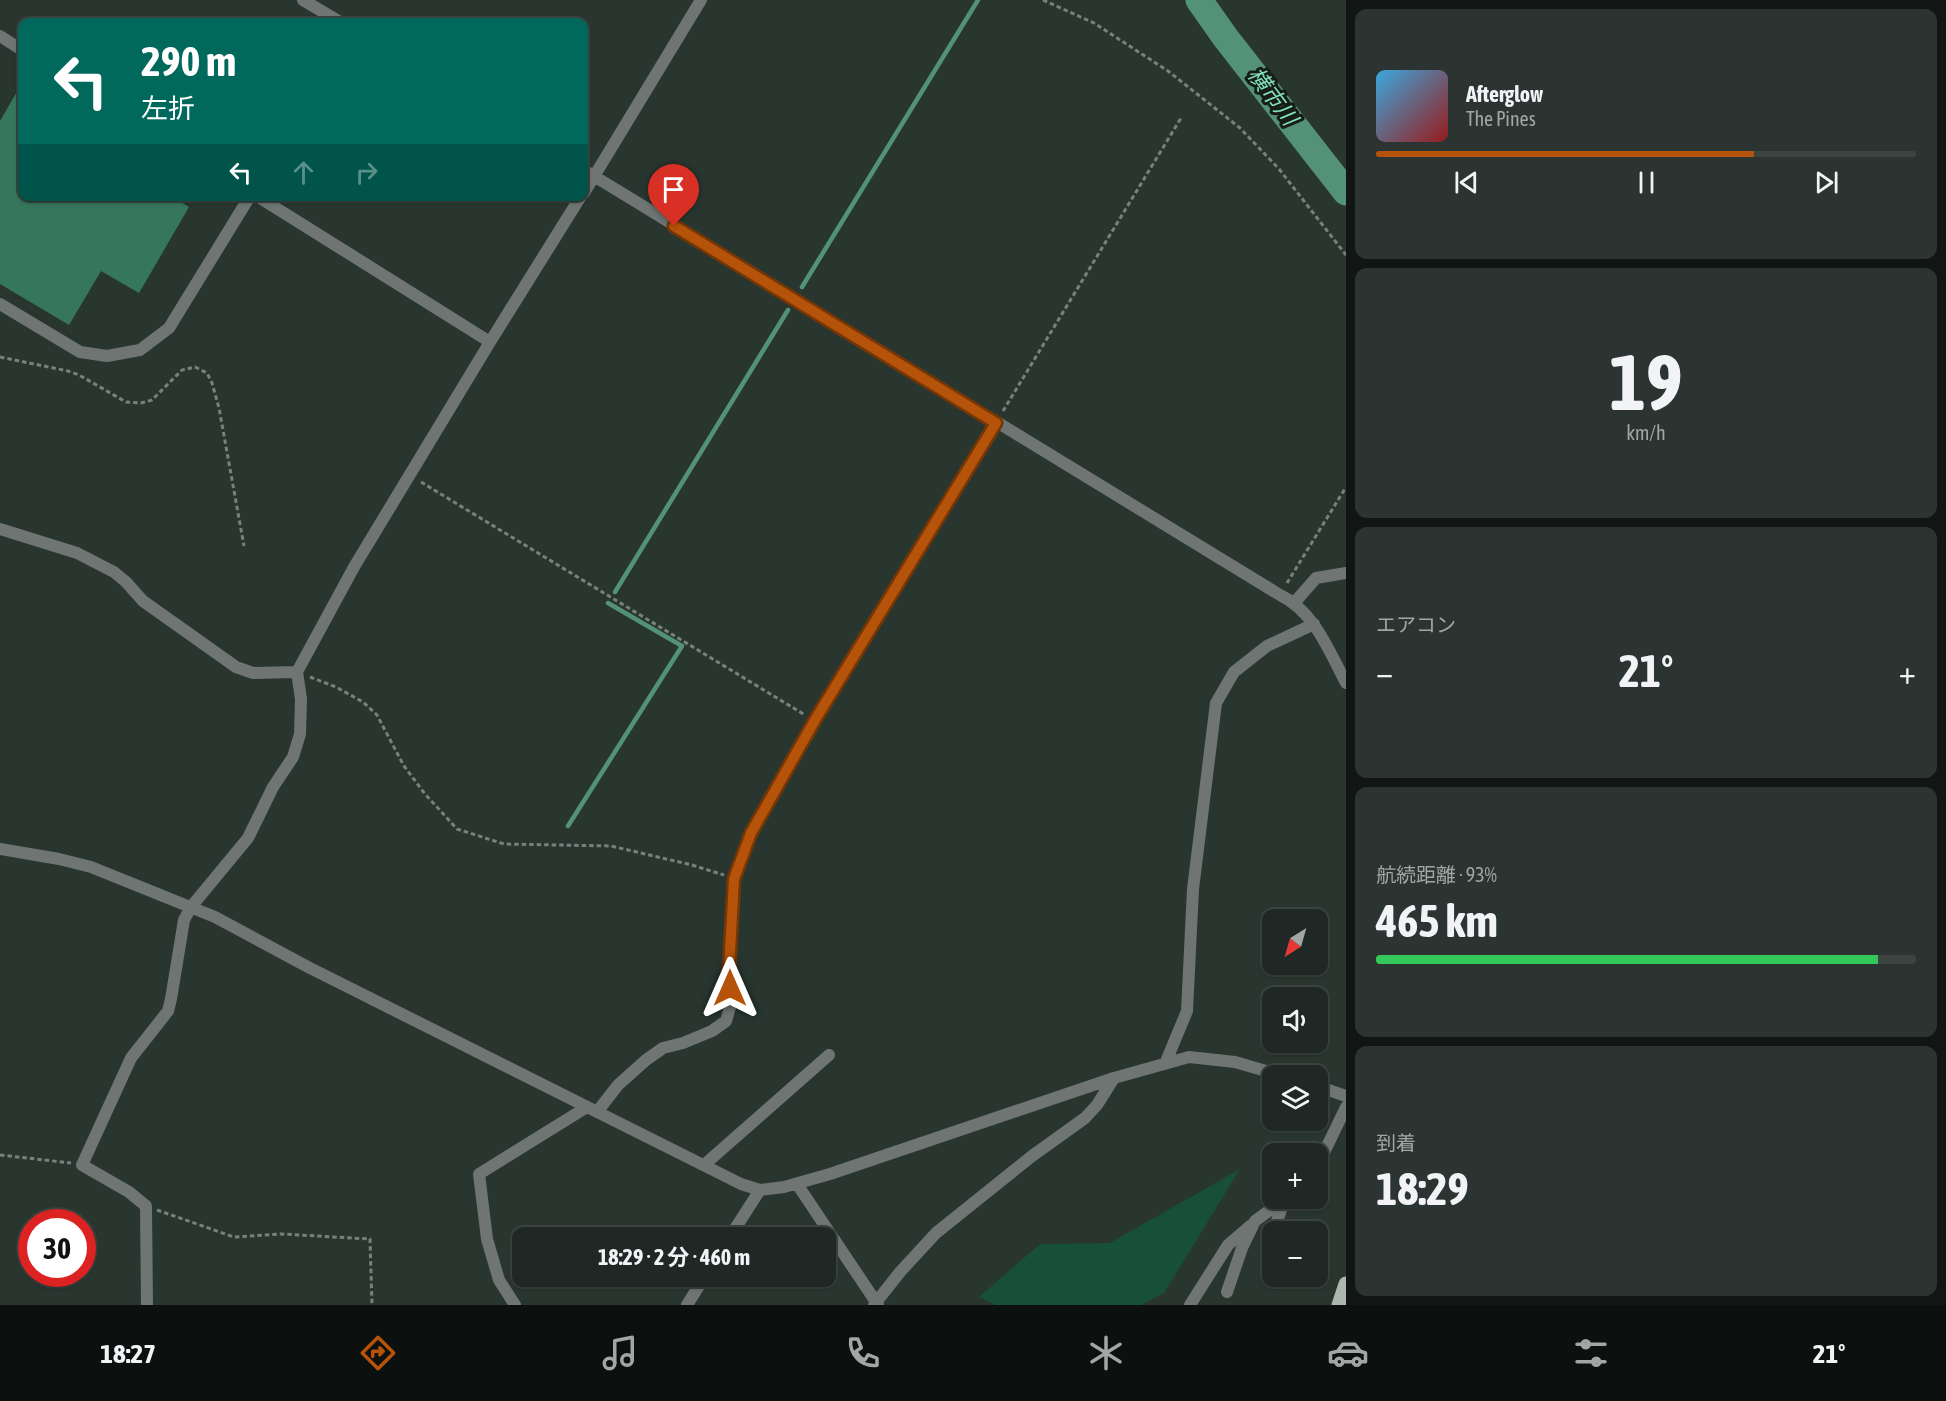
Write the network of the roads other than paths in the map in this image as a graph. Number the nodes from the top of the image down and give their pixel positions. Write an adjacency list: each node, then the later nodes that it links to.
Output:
1 (303, 0): 3 (street)
2 (701, 0): 6 (street)
3 (333, 18)
4 (0, 36): 5 (street)
5 (18, 47)
6 (589, 174): 12 (street)
7 (247, 201): 10 (street)
8 (265, 201): 11 (street)
9 (578, 201): 11 (street)
10 (0, 304)
11 (490, 342): 17 (street)
12 (996, 423): 15 (street); 28 (street)
13 (0, 529): 17 (street)
14 (1346, 573): 15 (street)
15 (1294, 602): 16 (street)
16 (1314, 624): 18 (street); 22 (street)
17 (297, 672): 20 (street)
18 (1346, 683)
19 (0, 849): 20 (street)
20 (191, 907): 28 (street); 40 (street)
21 (830, 1055): 30 (street)
22 (1165, 1064): 23 (street); 24 (street)
23 (1262, 1070)
24 (1114, 1078): 31 (street); 39 (street)
25 (1328, 1090): 26 (street)
26 (1346, 1096)
27 (1346, 1107): 29 (street)
28 (592, 1110): 30 (street); 41 (street)
29 (1328, 1144)
30 (704, 1165): 32 (street)
31 (797, 1184): 32 (street); 39 (street)
32 (760, 1190): 35 (street)
33 (1271, 1209): 34 (street)
34 (1255, 1221): 38 (street); 43 (street)
35 (736, 1227)
36 (1346, 1284): 44 (main road)
37 (698, 1287): 42 (street)
38 (1227, 1292)
39 (876, 1304)
40 (147, 1305)
41 (515, 1305)
42 (687, 1305)
43 (1190, 1305)
44 (1339, 1305)

